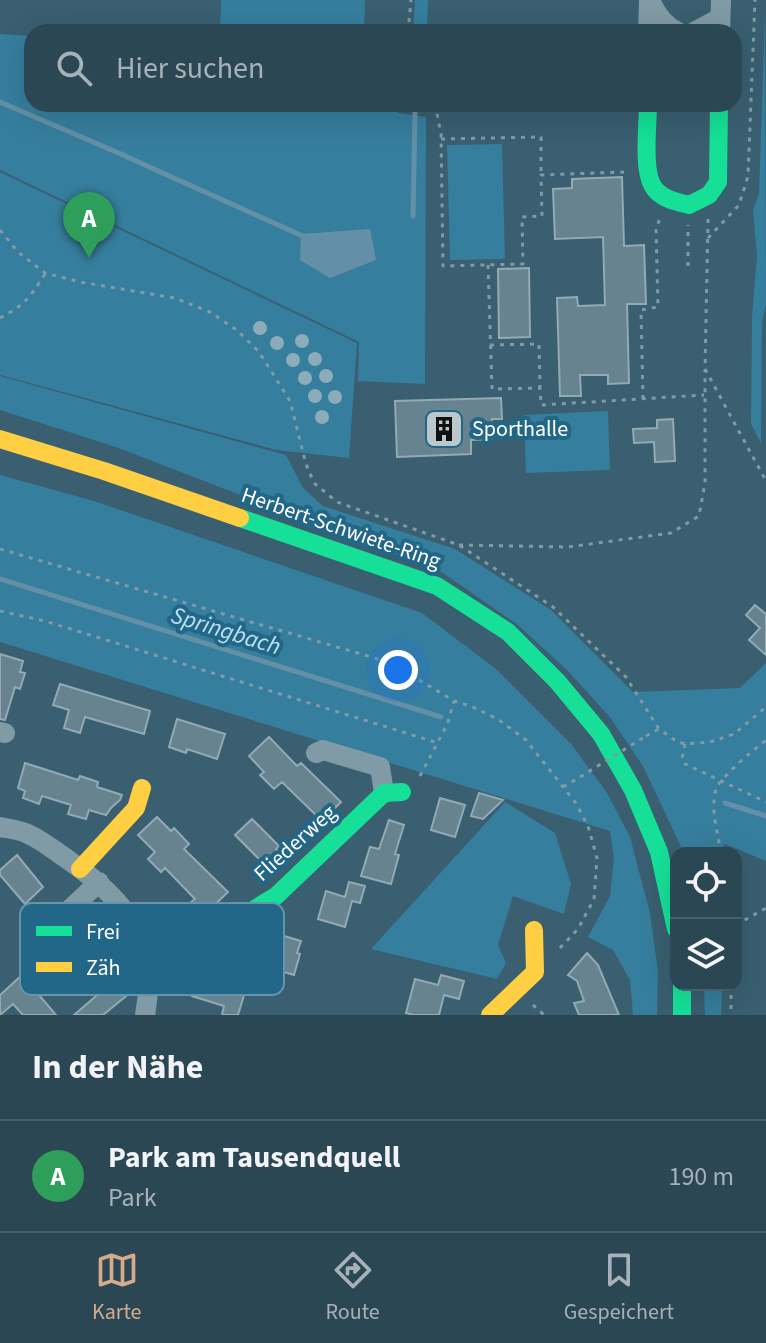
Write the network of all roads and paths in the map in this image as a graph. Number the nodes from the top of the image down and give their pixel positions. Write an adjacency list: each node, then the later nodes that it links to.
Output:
1 (411, 0): 4 (path)
2 (649, 0): 5 (street); 6 (street)
3 (755, 0): 17 (path)
4 (409, 24)
5 (648, 24)
6 (665, 24)
7 (436, 112): 10 (path)
8 (648, 112): 11 (main road)
9 (719, 112): 13 (main road)
10 (441, 139): 12 (path); 18 (path)
11 (649, 171): 12 (path); 14 (main road)
12 (541, 175): 18 (path)
13 (709, 195): 15 (main road); 17 (path)
14 (667, 200): 15 (main road); 26 (path)
15 (689, 205): 19 (path)
16 (0, 230): 20 (path)
17 (708, 238): 23 (path)
18 (488, 265): 22 (path)
19 (688, 266)
20 (45, 273): 21 (path); 29 (path)
21 (0, 318)
22 (490, 345): 24 (path); 24 (path)
23 (705, 369): 25 (path); 28 (path)
24 (540, 388): 26 (path)
25 (704, 395): 26 (path); 29 (path)
26 (643, 399)
27 (0, 439): 52 (main road, Herbert-Schwiete-Ring)
28 (766, 481)
29 (459, 545): 34 (path)
30 (0, 549): 32 (path)
31 (0, 611): 36 (path)
32 (454, 701): 36 (path); 40 (path)
33 (766, 707): 37 (path)
34 (659, 729): 37 (path); 40 (path, bridge)
35 (766, 740): 39 (path)
36 (438, 743): 42 (path)
37 (685, 744): 39 (path)
38 (316, 753): 42 (street)
39 (721, 781): 43 (path); 45 (path)
40 (563, 787): 55 (path)
41 (142, 788): 46 (main road)
42 (393, 792): 50 (main road, Fliederweg)
43 (766, 802)
44 (0, 827): 46 (street)
45 (720, 847)
46 (80, 869): 47 (street)
47 (99, 882): 48 (street); 49 (street)
48 (77, 903)
49 (118, 903)
50 (265, 903)
51 (766, 908): 53 (path)
52 (674, 919)
53 (742, 922)
54 (534, 930): 55 (main road)
55 (535, 972): 60 (main road)
56 (682, 991): 61 (main road)
57 (731, 991): 62 (path)
58 (148, 995): 59 (street)
59 (145, 1015)
60 (490, 1015)
61 (682, 1015)
62 (731, 1015)

